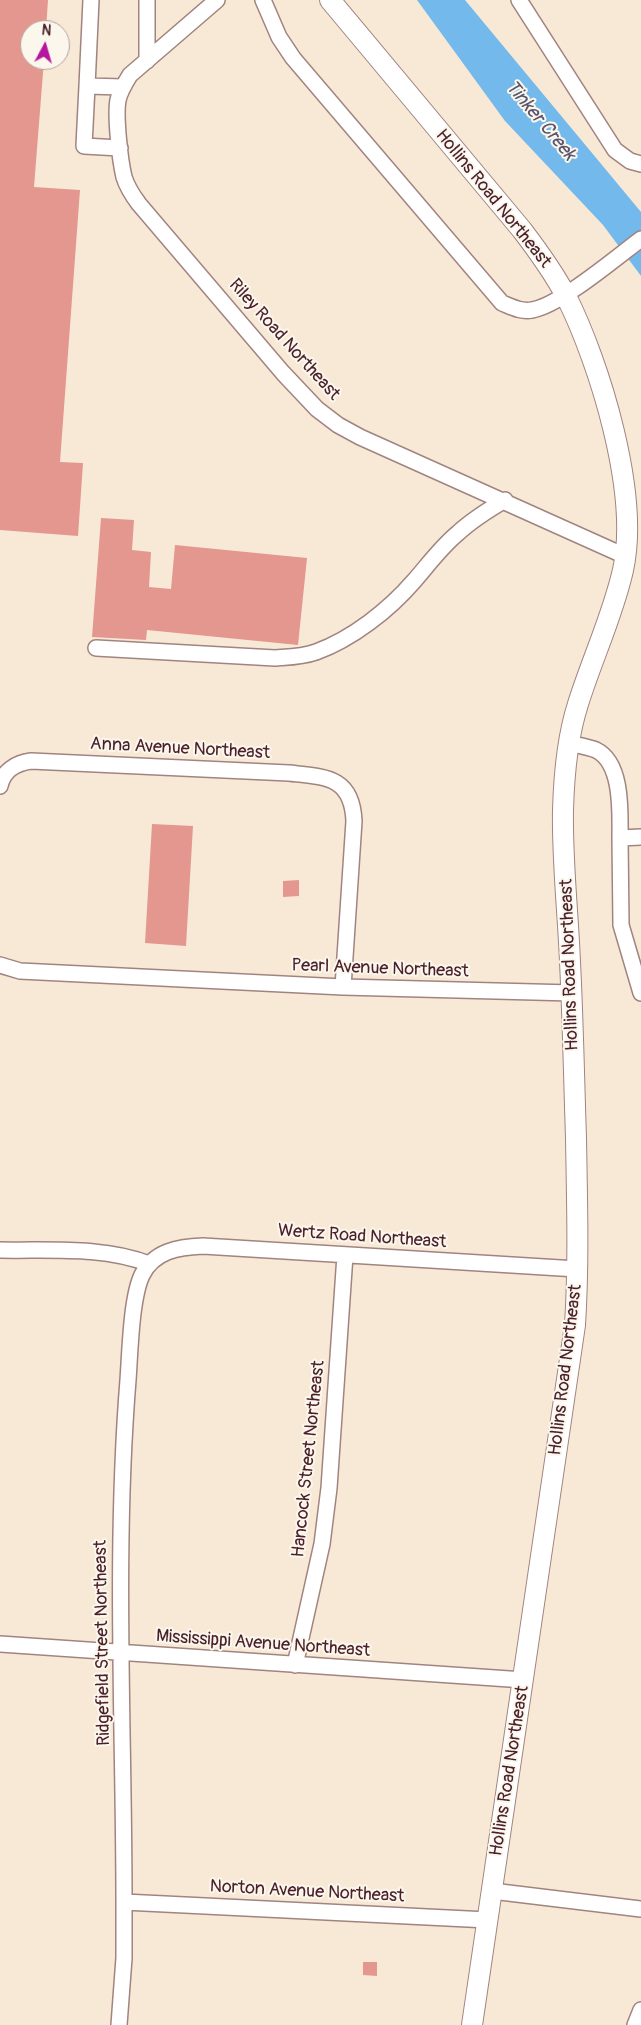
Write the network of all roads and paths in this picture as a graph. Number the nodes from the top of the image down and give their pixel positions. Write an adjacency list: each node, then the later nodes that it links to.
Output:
1 (91, 0): 8 (street)
2 (147, 0): 7 (street)
3 (217, 0): 7 (street, Riley Road Northeast)
4 (263, 0): 13 (street)
5 (330, 0): 13 (main road, Hollins Road Northeast)
6 (519, 0): 11 (street)
7 (147, 60): 9 (street, Riley Road Northeast)
8 (87, 86): 9 (street); 10 (street)
9 (123, 87): 10 (street, Riley Road Northeast)
10 (120, 148): 14 (street, Riley Road Northeast)
11 (641, 164)
12 (641, 240): 13 (street)
13 (565, 295): 15 (main road, Hollins Road Northeast)
14 (505, 500): 15 (street, Riley Road Northeast); 16 (street)
15 (625, 556): 17 (main road, Hollins Road Northeast)
16 (96, 648)
17 (569, 743): 20 (street); 23 (main road, Hollins Road Northeast)
18 (0, 786): 22 (street, Anna Avenue Northeast)
19 (641, 837): 20 (street)
20 (620, 838): 24 (street)
21 (0, 965): 22 (street, Pearl Avenue Northeast)
22 (343, 987): 23 (street, Pearl Avenue Northeast)
23 (572, 993): 28 (main road, Hollins Road Northeast)
24 (641, 993)
25 (0, 1250): 27 (street)
26 (345, 1255): 27 (street, Wertz Road Northeast); 28 (street, Wertz Road Northeast); 31 (street, Hancock Street Northeast)
27 (149, 1264): 30 (street, Ridgefield Street Northeast)
28 (577, 1269): 32 (main road, Hollins Road Northeast)
29 (0, 1644): 30 (street, Mississippi Avenue Northeast)
30 (122, 1653): 31 (street, Mississippi Avenue Northeast); 34 (street, Ridgefield Street Northeast)
31 (295, 1665): 32 (street, Mississippi Avenue Northeast)
32 (524, 1680): 33 (main road, Hollins Road Northeast)
33 (492, 1891): 35 (street); 36 (main road, Hollins Road Northeast)
34 (124, 1902): 36 (street, Norton Avenue Northeast); 38 (street, Ridgefield Street Northeast)
35 (641, 1909)
36 (488, 1920): 39 (main road, Hollins Road Northeast)
37 (641, 2010): 40 (street)
38 (119, 2025)
39 (472, 2025)
40 (634, 2025)

